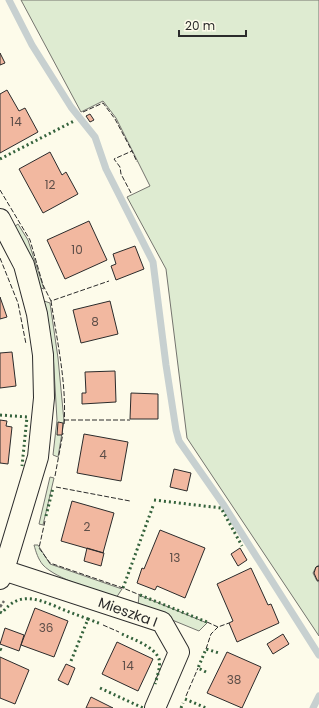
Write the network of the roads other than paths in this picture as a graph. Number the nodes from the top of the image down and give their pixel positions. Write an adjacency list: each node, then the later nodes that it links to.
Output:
1 (0, 219): 2 (street)
2 (1, 572): 3 (street, Mieszka I)
3 (155, 708)

